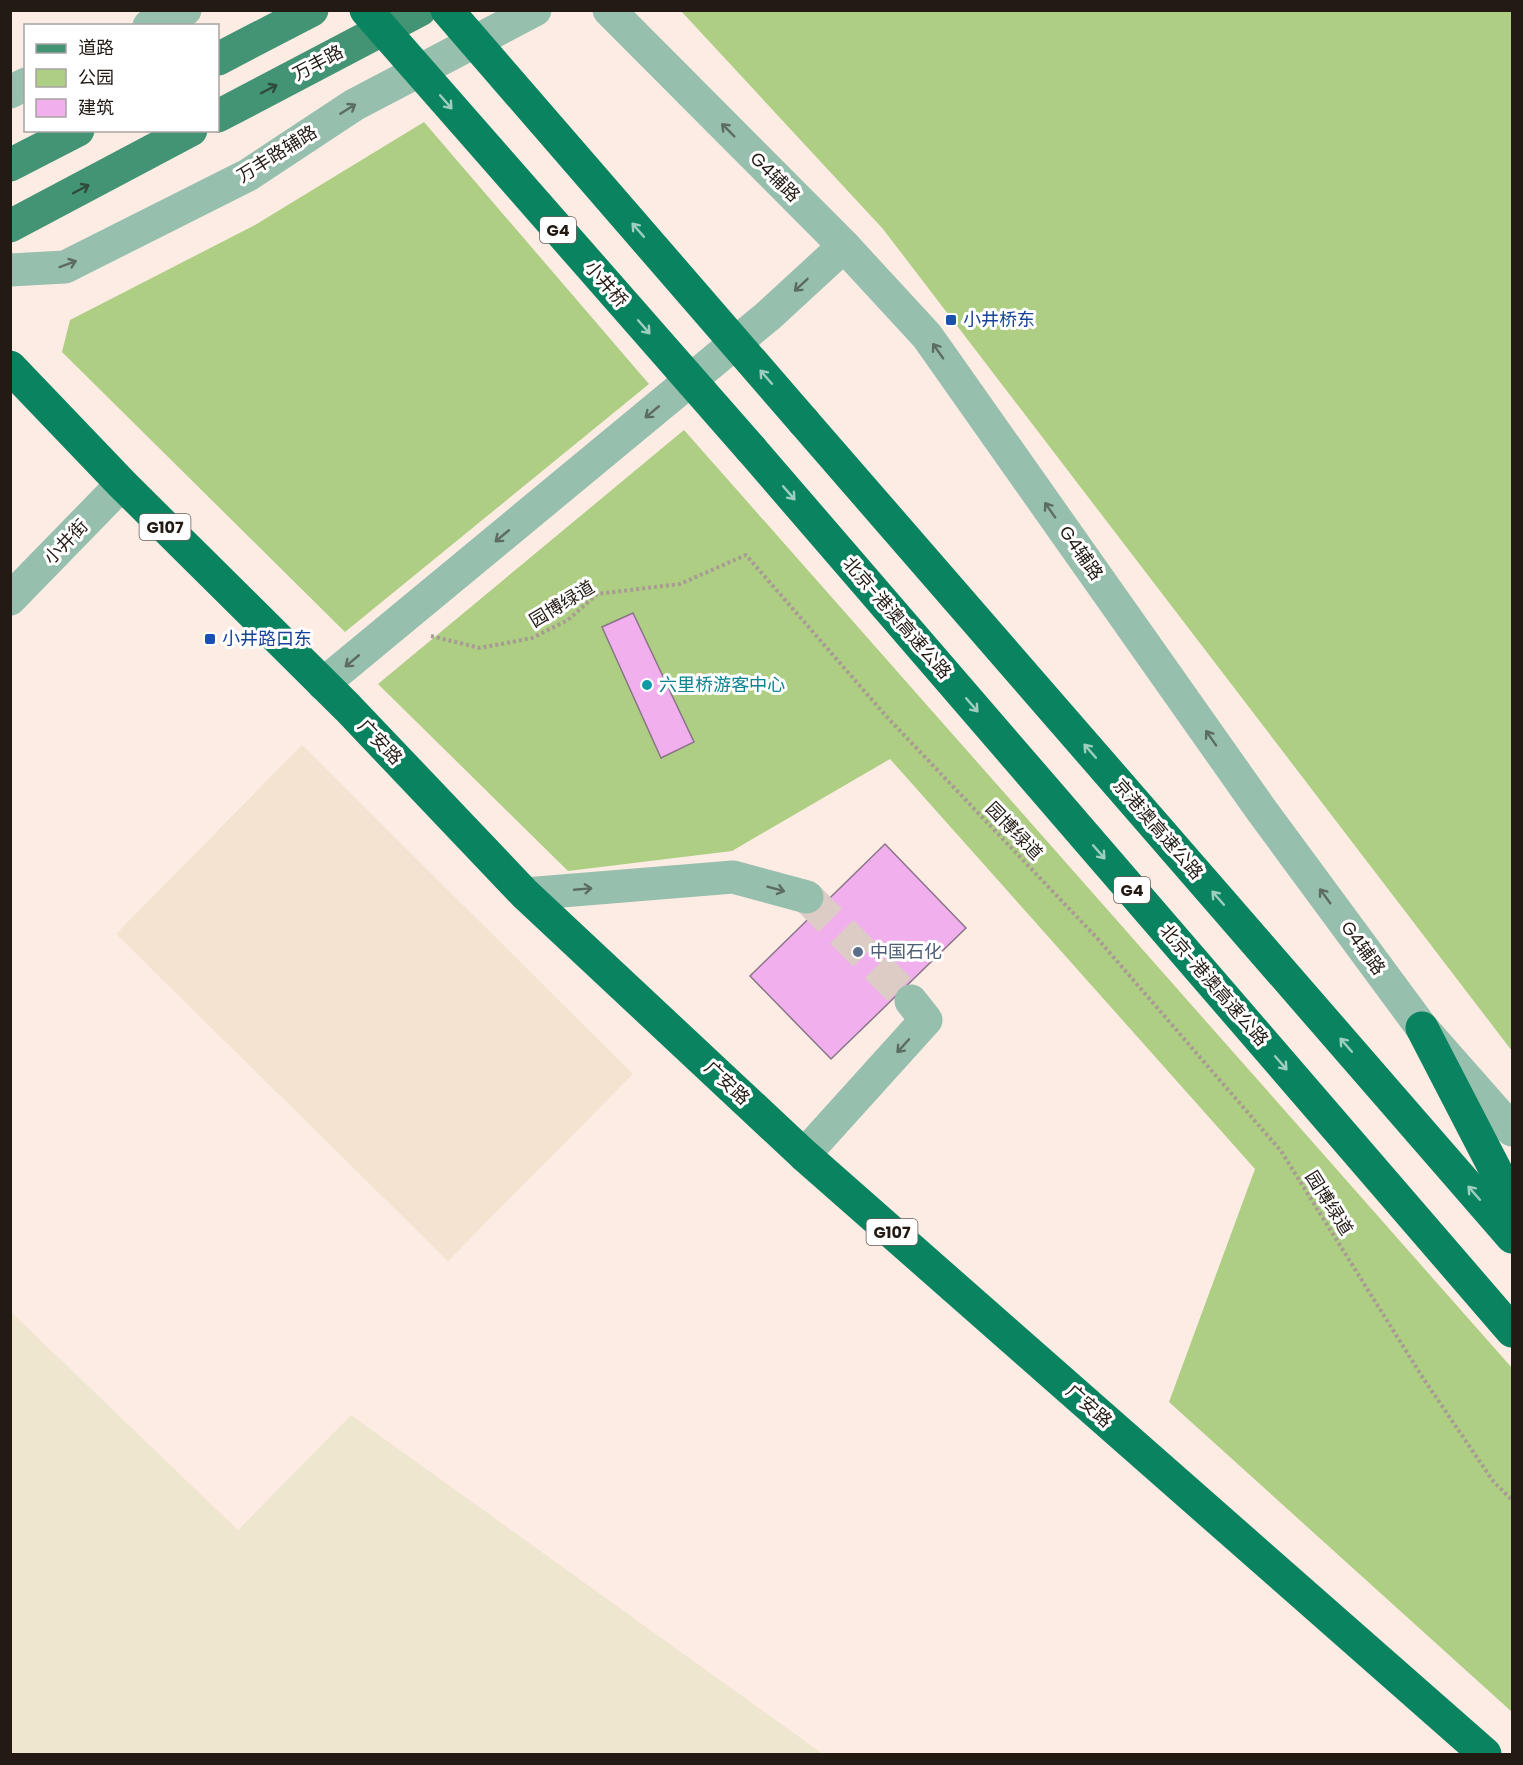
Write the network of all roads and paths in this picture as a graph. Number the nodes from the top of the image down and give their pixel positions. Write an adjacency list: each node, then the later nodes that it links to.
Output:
1 (185, 10): 8 (street)
2 (366, 10): 20 (highway, 小井桥 / G4, one-way to 20, bridge)
3 (420, 10): 12 (main road, 万丰路, one-way to 3)
4 (447, 10): 32 (highway, 京港澳高速公路, one-way to 4, bridge)
5 (535, 10): 18 (street, 万丰路辅路, one-way to 5)
6 (609, 10): 17 (street, G4辅路, one-way to 6)
7 (297, 14): 9 (main road)
8 (154, 24)
9 (219, 58)
10 (24, 85): 11 (street)
11 (10, 92)
12 (219, 115)
13 (74, 132): 15 (main road)
14 (187, 132): 16 (main road, one-way to 14)
15 (10, 165)
16 (10, 226)
17 (844, 246): 24 (street, one-way to 24); 28 (street, G4辅路, one-way to 17)
18 (10, 270)
19 (10, 367): 21 (highway, 广安路 / G107)
20 (751, 449): 33 (highway, 北京-港澳高速公路 / G4, one-way to 33)
21 (122, 484): 22 (street, 小井街); 24 (highway, 广安路 / G107)
22 (10, 599)
23 (425, 635): 34 (path, 园博绿道)
24 (323, 684): 25 (highway, 广安路 / G107)
25 (525, 894): 26 (street, one-way to 26); 30 (highway, 广安路 / G107)
26 (807, 897)
27 (910, 1001): 30 (street, one-way to 30)
28 (1422, 1028): 29 (street, G4辅路); 31 (highway)
29 (1512, 1130)
30 (804, 1155): 35 (highway, 广安路 / G107)
31 (1512, 1202)
32 (1512, 1237)
33 (1512, 1331)
34 (1512, 1500)
35 (1485, 1755)

